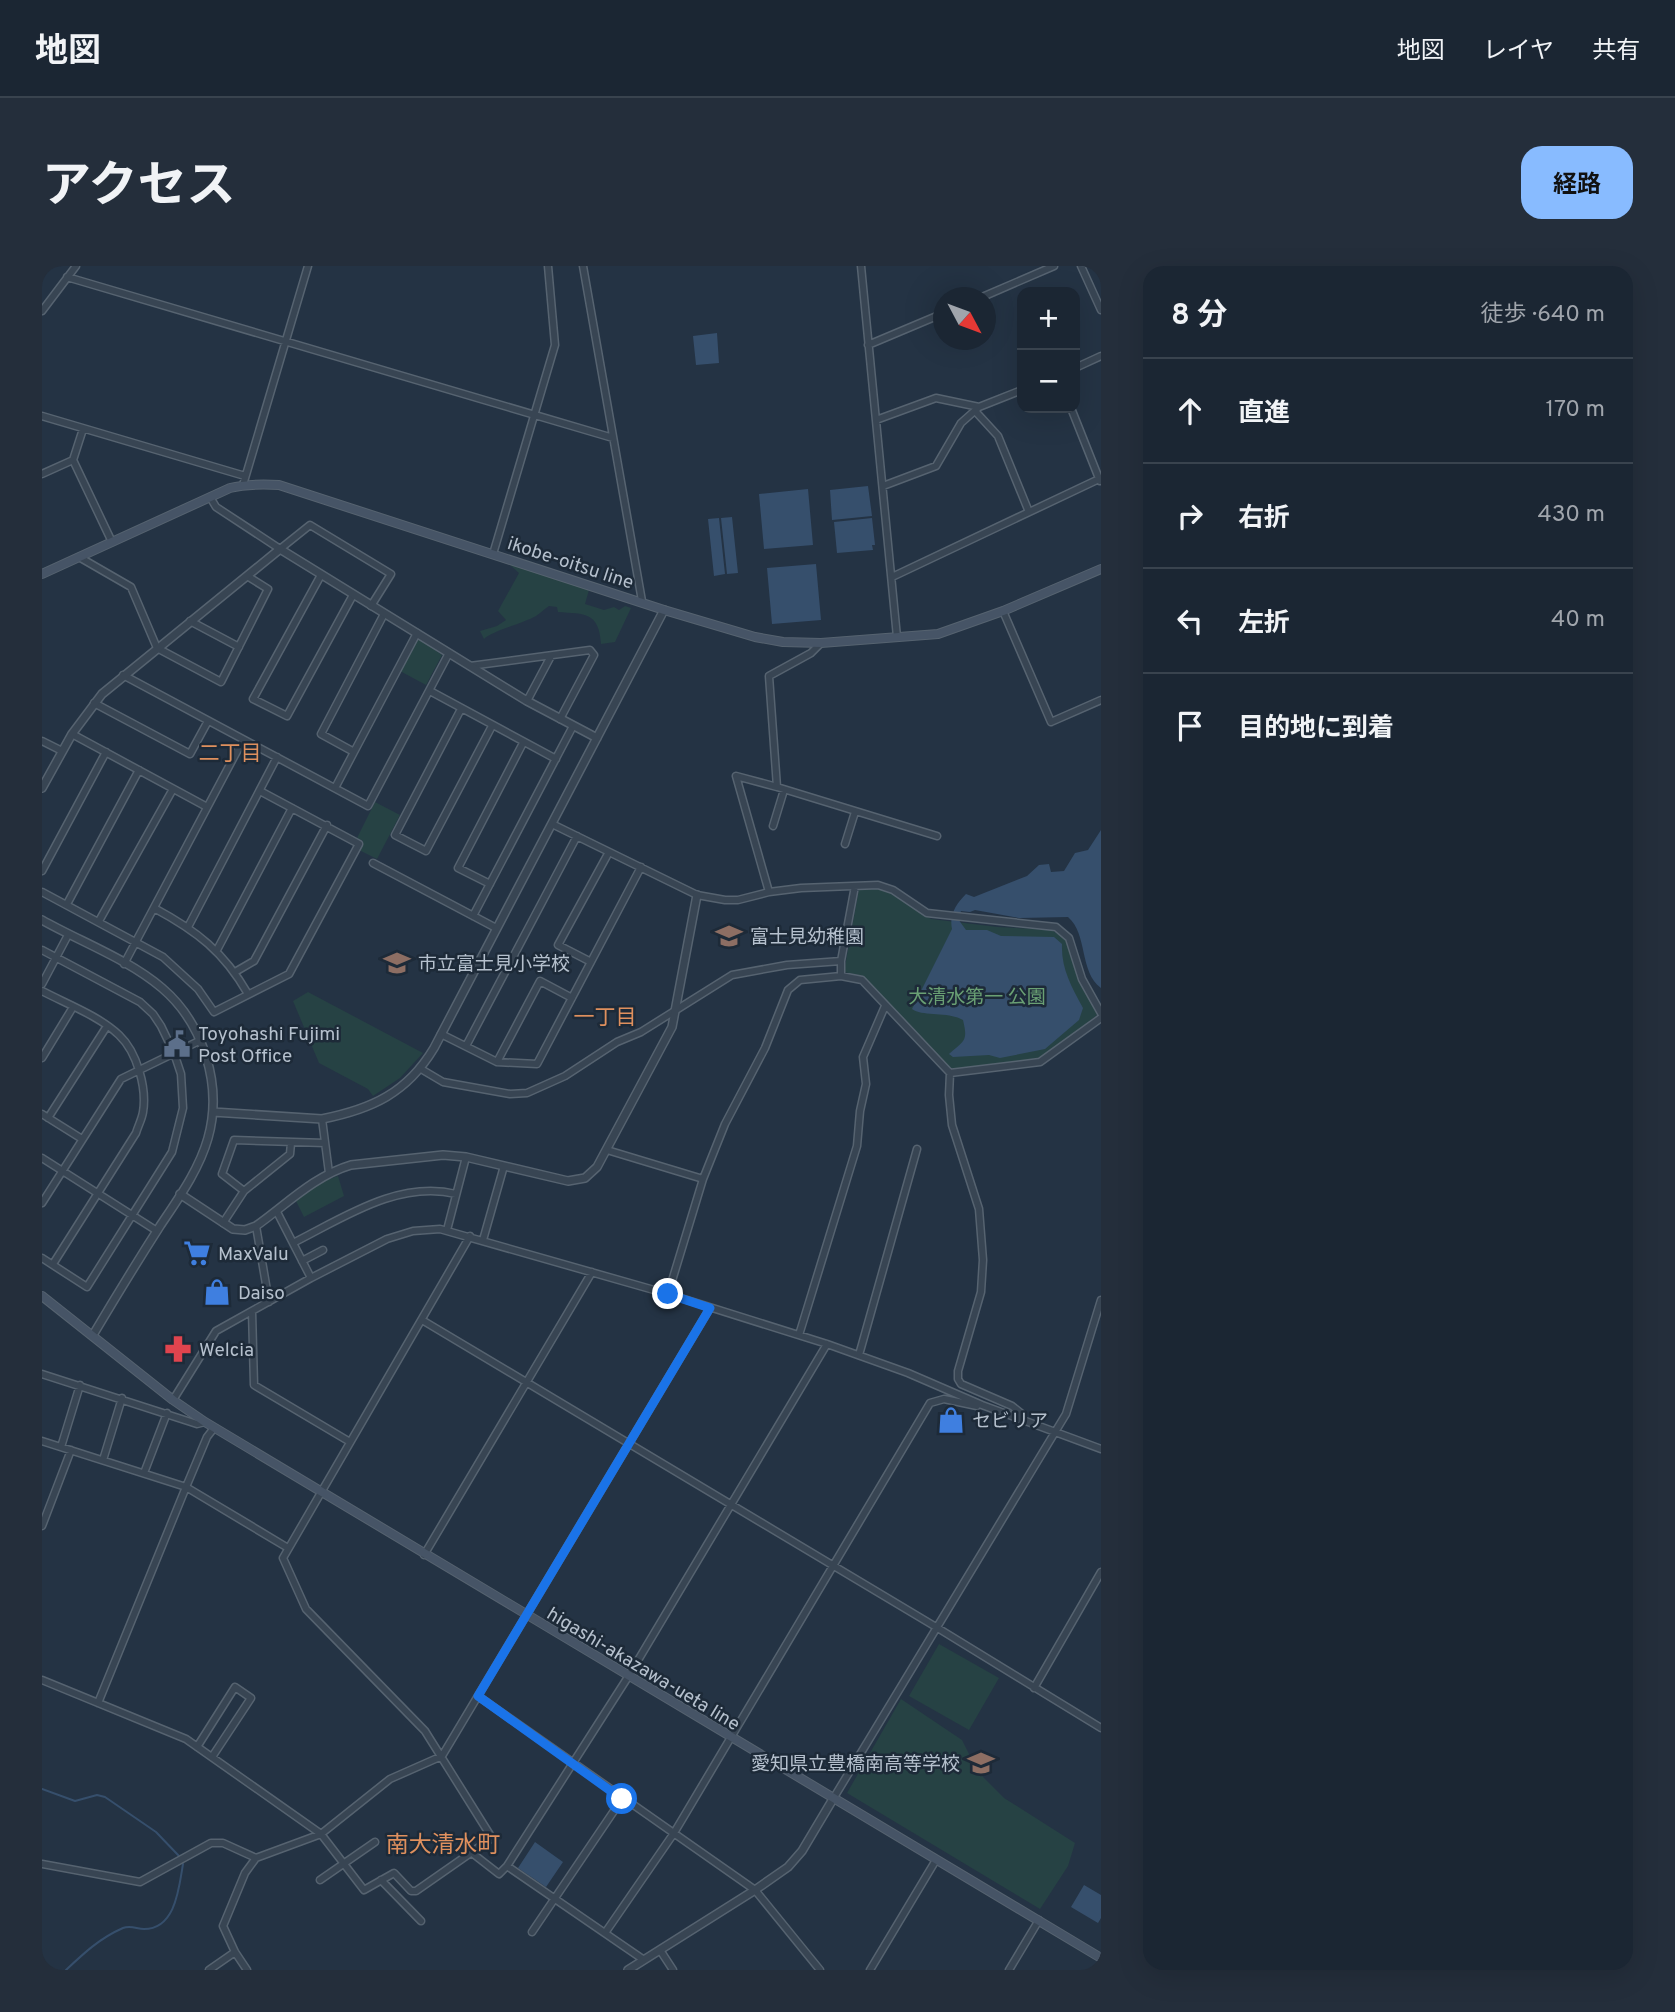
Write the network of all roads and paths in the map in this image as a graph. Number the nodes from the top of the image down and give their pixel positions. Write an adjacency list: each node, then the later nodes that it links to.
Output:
1 (76, 266): 8 (street)
2 (308, 266): 13 (street)
3 (548, 266): 20 (street)
4 (583, 266): 24 (street)
5 (861, 266): 14 (street)
6 (1054, 266): 9 (street)
7 (1081, 266): 10 (street)
8 (67, 277): 11 (street); 13 (street)
9 (996, 291)
10 (1101, 310)
11 (42, 311)
12 (933, 317): 14 (street)
13 (286, 341): 20 (street); 27 (street)
14 (868, 345): 22 (street)
15 (1101, 356): 16 (street)
16 (1080, 366)
17 (1017, 392): 18 (street)
18 (978, 410): 22 (street); 29 (street); 31 (street)
19 (1073, 413): 28 (street)
20 (534, 415): 24 (street); 34 (street)
21 (42, 416): 23 (street)
22 (876, 420): 29 (street)
23 (83, 429): 25 (street); 27 (street)
24 (613, 438): 42 (street)
25 (72, 460): 26 (street); 32 (street)
26 (42, 474)
27 (244, 481): 30 (main road, ikobe-oitsu line); 34 (main road, ikobe-oitsu line)
28 (1100, 481): 31 (street)
29 (883, 486): 40 (street)
30 (210, 497): 32 (main road, ikobe-oitsu line); 33 (street)
31 (1029, 513): 40 (street)
32 (112, 542): 35 (main road, ikobe-oitsu line)
33 (280, 549): 38 (street); 39 (street); 43 (street)
34 (493, 554): 42 (main road, ikobe-oitsu line)
35 (79, 557): 37 (main road, ikobe-oitsu line); 52 (street)
36 (1101, 569): 45 (main road, ikobe-oitsu line)
37 (42, 575)
38 (321, 575): 41 (street); 41 (street)
39 (247, 576): 47 (street); 51 (street)
40 (892, 577): 49 (street)
41 (353, 595): 43 (street)
42 (642, 601): 44 (main road, ikobe-oitsu line)
43 (372, 606): 46 (street)
44 (664, 610): 50 (main road, ikobe-oitsu line); 67 (street)
45 (1003, 611): 49 (main road, ikobe-oitsu line); 58 (street)
46 (384, 614): 48 (street); 73 (street)
47 (190, 621): 51 (street); 52 (street)
48 (417, 633): 53 (street); 73 (street)
49 (897, 637): 50 (main road, ikobe-oitsu line)
50 (821, 643): 80 (street)
51 (239, 647): 52 (street)
52 (157, 648): 56 (street)
53 (449, 653): 55 (street); 57 (street)
54 (551, 656): 55 (street); 59 (street); 62 (street)
55 (471, 666): 59 (street)
56 (123, 675): 60 (street); 63 (street)
57 (430, 691): 61 (street); 78 (street)
58 (1101, 700)
59 (527, 701): 62 (street)
60 (94, 703): 63 (street); 66 (street)
61 (461, 709): 64 (street); 64 (street)
62 (560, 719): 65 (street)
63 (208, 721): 68 (street)
64 (492, 726): 70 (street)
65 (573, 726): 67 (street); 75 (street)
66 (72, 734): 71 (street); 72 (street)
67 (597, 738): 85 (street)
68 (243, 740): 74 (street); 82 (street)
69 (42, 741): 71 (street)
70 (523, 743): 75 (street); 95 (street)
71 (62, 751): 77 (street)
72 (106, 752): 76 (street); 94 (street)
73 (354, 752): 78 (street)
74 (277, 757): 78 (street); 81 (street)
75 (556, 759): 95 (street)
76 (139, 770): 79 (street); 100 (street)
77 (42, 788)
78 (335, 788)
79 (173, 789): 82 (street); 104 (street)
80 (780, 789): 84 (street); 87 (street); 98 (street)
81 (260, 791): 83 (street); 105 (street)
82 (207, 807): 101 (street)
83 (292, 808): 86 (street); 110 (street)
84 (855, 813): 89 (street); 90 (street)
85 (552, 824): 88 (street); 106 (street)
86 (327, 825): 115 (street); 119 (street)
87 (773, 826)
88 (577, 836): 91 (street); 128 (street)
89 (937, 836)
90 (845, 844)
91 (609, 852): 93 (street); 113 (street)
92 (373, 863): 102 (street)
93 (641, 867): 99 (street); 113 (street)
94 (42, 871)
95 (489, 884): 102 (street)
96 (855, 886): 98 (street); 112 (street); 124 (street)
97 (42, 892): 100 (street)
98 (769, 892): 99 (street)
99 (697, 895): 123 (street)
100 (67, 904): 104 (street)
101 (154, 908): 105 (street); 108 (street)
102 (472, 916): 106 (street)
103 (42, 920): 107 (street)
104 (99, 921): 108 (street)
105 (188, 927): 110 (street)
106 (496, 928): 126 (street)
107 (68, 935): 111 (street); 114 (street)
108 (136, 941): 114 (street); 119 (street)
109 (42, 950): 111 (street)
110 (217, 950): 115 (street)
111 (56, 957): 117 (street); 129 (street)
112 (841, 961): 116 (street); 123 (street)
113 (591, 962): 120 (street)
114 (124, 964): 127 (street)
115 (235, 972): 119 (street)
116 (841, 976): 121 (street); 148 (street)
117 (42, 984)
118 (42, 992): 122 (street)
119 (248, 994)
120 (572, 998): 131 (street); 131 (street)
121 (885, 1006): 134 (street); 177 (street)
122 (73, 1007): 125 (street); 130 (street)
123 (676, 1012): 132 (street); 142 (street)
124 (1101, 1016): 134 (street)
125 (107, 1026): 133 (street); 136 (street)
126 (441, 1034): 128 (street); 132 (street)
127 (201, 1040): 129 (street); 135 (street)
128 (466, 1046): 131 (street)
129 (174, 1053): 133 (street); 155 (street)
130 (42, 1058)
131 (497, 1062)
132 (421, 1069): 137 (street)
133 (138, 1070): 138 (street); 150 (street)
134 (950, 1073): 187 (street)
135 (213, 1112): 137 (street); 151 (street)
136 (45, 1116): 138 (street)
137 (322, 1119): 140 (street)
138 (82, 1139): 146 (street)
139 (291, 1143): 140 (street); 149 (street); 149 (street)
140 (325, 1143): 147 (street)
141 (918, 1149): 179 (street)
142 (607, 1150): 145 (street); 148 (street)
143 (466, 1157): 145 (street); 147 (street); 152 (street)
144 (42, 1158): 146 (street)
145 (504, 1167): 161 (street)
146 (62, 1171): 150 (street); 153 (street)
147 (329, 1173): 154 (street)
148 (703, 1179): 169 (street)
149 (244, 1191): 156 (street)
150 (98, 1192): 155 (street); 166 (street)
151 (180, 1194): 156 (street); 159 (street)
152 (457, 1194): 158 (street); 162 (street)
153 (42, 1203)
154 (276, 1212): 157 (street); 162 (street)
155 (133, 1215): 159 (street); 166 (street)
156 (223, 1223): 157 (street)
157 (257, 1226): 172 (street)
158 (447, 1230): 160 (street); 168 (street)
159 (157, 1231): 176 (street)
160 (470, 1236): 161 (street); 175 (street)
161 (482, 1240): 167 (street)
162 (293, 1243): 165 (street)
163 (323, 1250): 165 (street)
164 (42, 1258): 166 (street)
165 (302, 1261): 168 (street)
166 (53, 1264)
167 (592, 1272): 169 (street); 181 (street)
168 (311, 1278): 172 (street)
169 (668, 1294): 173 (street)
170 (42, 1296): 176 (main road, higashi-akazawa-ueta line)
171 (1101, 1300): 190 (street)
172 (269, 1302): 174 (street)
173 (710, 1308): 177 (street); 193 (street)
174 (252, 1311): 184 (street); 192 (street)
175 (422, 1320): 181 (street); 192 (street)
176 (93, 1335): 184 (main road, higashi-akazawa-ueta line)
177 (799, 1335): 178 (street)
178 (827, 1344): 179 (street); 201 (street)
179 (859, 1355): 185 (street)
180 (42, 1374): 182 (street)
181 (526, 1383): 193 (street); 204 (street)
182 (80, 1385): 183 (street); 194 (street)
183 (122, 1398): 186 (street); 197 (street)
184 (173, 1400): 188 (main road, higashi-akazawa-ueta line)
185 (982, 1405): 187 (street); 205 (street)
186 (167, 1413): 188 (street); 198 (street)
187 (1023, 1420): 190 (street)
188 (205, 1422): 189 (main road, higashi-akazawa-ueta line)
189 (214, 1428): 199 (street); 200 (main road, higashi-akazawa-ueta line)
190 (1055, 1432): 195 (street); 208 (street)
191 (42, 1441): 194 (street)
192 (350, 1442): 200 (street)
193 (629, 1445): 201 (street); 207 (street)
194 (61, 1447): 196 (street)
195 (1101, 1449)
196 (71, 1450): 197 (street); 202 (street)
197 (103, 1461): 198 (street)
198 (144, 1474): 199 (street)
199 (186, 1487): 203 (street); 213 (street)
200 (321, 1493): 203 (street); 204 (main road, higashi-akazawa-ueta line)
201 (730, 1505): 205 (street); 209 (street)
202 (42, 1526)
203 (288, 1548): 217 (street)
204 (424, 1555): 207 (main road, higashi-akazawa-ueta line)
205 (833, 1566): 208 (street); 215 (street)
206 (1101, 1572): 211 (street)
207 (526, 1615): 209 (main road, higashi-akazawa-ueta line); 212 (street)
208 (936, 1627): 211 (street); 221 (street)
209 (628, 1677): 215 (main road, higashi-akazawa-ueta line); 219 (street)
210 (42, 1680): 213 (street)
211 (1034, 1688): 214 (street)
212 (478, 1696): 217 (street); 219 (street)
213 (98, 1703): 216 (street)
214 (1101, 1728)
215 (732, 1738): 221 (main road, higashi-akazawa-ueta line); 223 (street)
216 (197, 1747): 218 (street); 218 (street)
217 (442, 1756): 222 (street); 225 (street)
218 (212, 1757): 222 (street)
219 (573, 1764): 220 (street); 230 (street)
220 (622, 1799): 223 (street); 234 (street)
221 (834, 1799): 227 (main road, higashi-akazawa-ueta line); 233 (street)
222 (321, 1833): 226 (street); 229 (street)
223 (674, 1833): 233 (street); 238 (street)
224 (375, 1842): 229 (street)
225 (472, 1853): 230 (street); 232 (street)
226 (256, 1858): 228 (street); 240 (street)
227 (936, 1860): 235 (main road, higashi-akazawa-ueta line); 248 (street)
228 (42, 1864)
229 (344, 1864): 231 (street); 232 (street)
230 (507, 1866): 234 (street)
231 (320, 1880)
232 (381, 1880): 236 (street)
233 (755, 1890): 239 (street); 247 (street)
234 (555, 1899): 237 (street); 238 (street)
235 (1039, 1920): 241 (main road, higashi-akazawa-ueta line); 249 (street)
236 (421, 1921)
237 (532, 1932)
238 (605, 1933): 242 (street)
239 (660, 1950): 242 (street); 246 (street)
240 (235, 1952): 243 (street); 244 (street)
241 (1101, 1958)
242 (643, 1960): 245 (street)
243 (209, 1970)
244 (247, 1970)
245 (628, 1970)
246 (673, 1970)
247 (820, 1970)
248 (870, 1970)
249 (1009, 1970)

